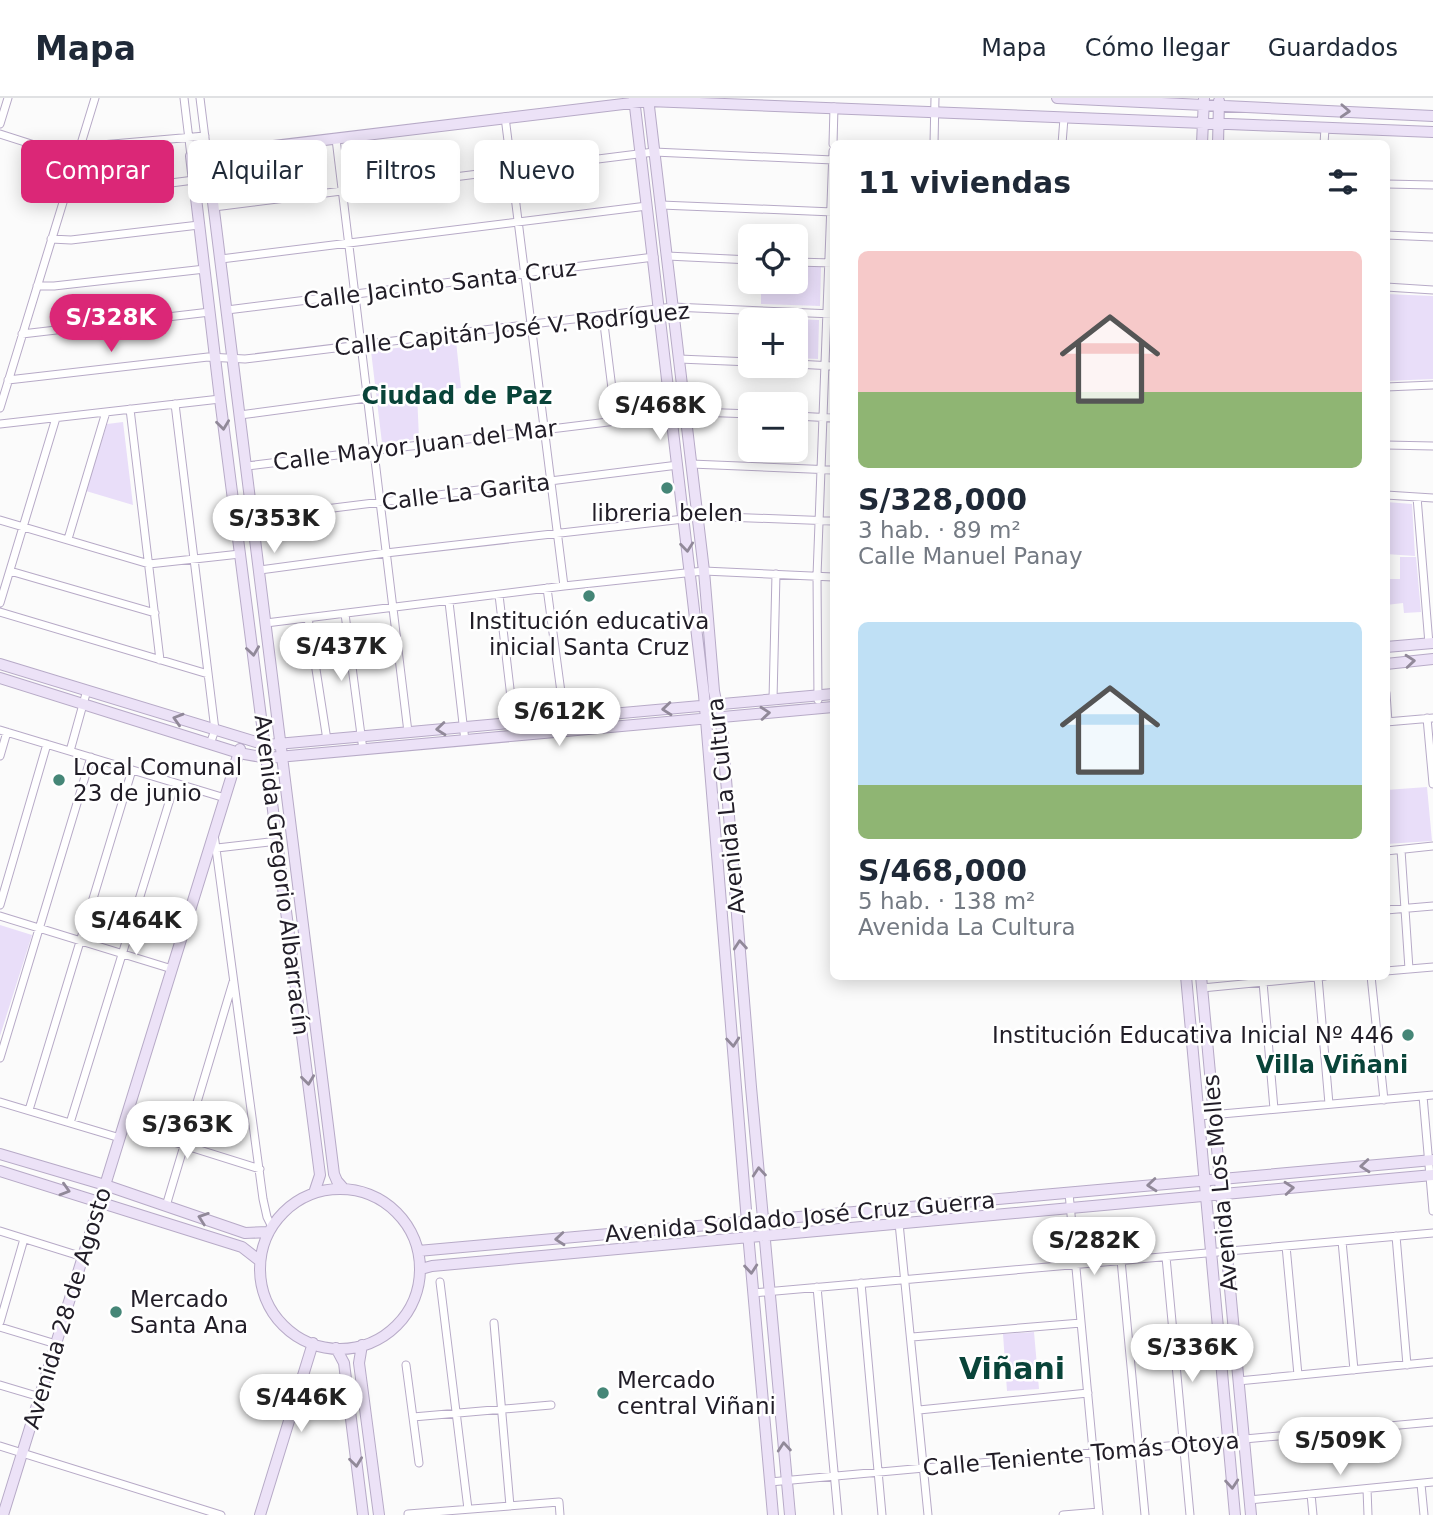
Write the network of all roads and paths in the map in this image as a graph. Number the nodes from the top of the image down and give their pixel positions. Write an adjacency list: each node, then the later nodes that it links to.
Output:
1 (8, 98): 16 (street)
2 (95, 98): 25 (street)
3 (184, 98): 23 (street, Avenida Gregorio Albarracín)
4 (200, 98): 22 (street, Avenida Gregorio Albarracín)
5 (935, 98): 12 (street)
6 (1057, 98): 9 (street)
7 (634, 100): 8 (street); 14 (street); 38 (street, Avenida La Cultura)
8 (648, 100): 11 (street); 37 (street, Avenida La Cultura)
9 (1204, 101): 10 (street); 17 (street)
10 (1219, 101): 13 (street, one-way to 13); 18 (street)
11 (834, 107): 12 (street); 30 (street)
12 (935, 111): 15 (street); 31 (street)
13 (1433, 116)
14 (505, 117): 24 (street); 29 (street)
15 (1063, 118): 17 (street); 32 (street)
16 (0, 124)
17 (1203, 124): 18 (street); 33 (street)
18 (1219, 125): 19 (street); 34 (street)
19 (1325, 128): 20 (street); 35 (street)
20 (1433, 132)
21 (0, 134): 36 (street)
22 (205, 136): 23 (street); 27 (street, Avenida Gregorio Albarracín)
23 (189, 138): 26 (street)
24 (336, 139): 28 (street); 41 (street)
25 (80, 140)
26 (164, 140)
27 (205, 140)
28 (327, 140)
29 (508, 140)
30 (833, 140)
31 (934, 140)
32 (1062, 140)
33 (1202, 140)
34 (1218, 140)
35 (1324, 140)
36 (21, 141)
37 (654, 152): 38 (street); 40 (street); 50 (street, Avenida La Cultura)
38 (641, 155): 39 (street); 51 (street, Avenida La Cultura)
39 (599, 160)
40 (830, 160)
41 (341, 182)
42 (1390, 184): 43 (street)
43 (1433, 186)
44 (341, 191): 52 (street)
45 (61, 203): 58 (street)
46 (197, 203): 55 (street, Avenida Gregorio Albarracín)
47 (213, 203): 52 (street, Avenida Gregorio Albarracín)
48 (343, 203): 59 (street)
49 (517, 203): 54 (street)
50 (661, 205): 53 (street); 60 (street, Avenida La Cultura)
51 (647, 206): 54 (street); 61 (street, Avenida La Cultura)
52 (214, 207): 62 (street, Avenida Gregorio Albarracín)
53 (830, 212)
54 (519, 222): 59 (street); 67 (street)
55 (199, 225): 58 (street); 66 (street, Avenida Gregorio Albarracín)
56 (1390, 235): 57 (street)
57 (1433, 237)
58 (51, 239): 68 (street)
59 (348, 243): 62 (street); 71 (street)
60 (667, 256): 63 (street); 72 (street, Avenida La Cultura)
61 (654, 257): 67 (street, Calle Jacinto Santa Cruz); 73 (street, Avenida La Cultura)
62 (220, 259): 74 (street, Avenida Gregorio Albarracín)
63 (738, 259)
64 (808, 262): 65 (street)
65 (830, 263)
66 (205, 269): 68 (street); 75 (street, Avenida Gregorio Albarracín)
67 (525, 273): 71 (street, Calle Jacinto Santa Cruz); 78 (street)
68 (37, 286): 79 (street)
69 (1390, 288): 70 (street)
70 (1433, 290)
71 (355, 295): 74 (street, Calle Jacinto Santa Cruz); 81 (street)
72 (673, 307): 73 (street, Calle Capitán José V. Rodríguez); 76 (street, Calle Capitán José V. Rodríguez); 84 (street, Avenida La Cultura)
73 (660, 309): 77 (street, Calle Capitán José V. Rodríguez); 96 (street, Avenida La Cultura)
74 (227, 310): 83 (street, Avenida Gregorio Albarracín)
75 (210, 312): 79 (street); 82 (street, Avenida Gregorio Albarracín)
76 (830, 314)
77 (603, 316): 78 (street, Calle Capitán José V. Rodríguez); 105 (street)
78 (531, 325): 81 (street, Calle Capitán José V. Rodríguez); 107 (street)
79 (22, 334): 88 (street)
80 (830, 340): 87 (street)
81 (361, 346): 83 (street, Calle Capitán José V. Rodríguez); 91 (street)
82 (215, 358): 83 (street, Calle Capitán José V. Rodríguez); 88 (street, Calle Capitán José V. Rodríguez); 92 (street, Avenida Gregorio Albarracín)
83 (233, 358): 100 (street, Avenida Gregorio Albarracín)
84 (679, 359): 85 (street); 98 (street, Avenida La Cultura)
85 (738, 361)
86 (808, 365): 87 (street)
87 (829, 366): 103 (street)
88 (8, 380): 94 (street)
89 (1433, 385): 90 (street)
90 (1390, 387)
91 (367, 398): 100 (street); 110 (street)
92 (220, 399): 93 (street); 131 (street, Avenida Gregorio Albarracín, one-way to 131)
93 (176, 404): 95 (street); 132 (street)
94 (0, 408)
95 (130, 409): 97 (street); 133 (street)
96 (672, 411): 98 (street, Calle Mayor Juan del Mar); 105 (street, Calle Mayor Juan del Mar); 112 (street, Avenida La Cultura)
97 (106, 412): 102 (street); 129 (street)
98 (685, 412): 99 (street, Calle Mayor Juan del Mar); 111 (street, Avenida La Cultura)
99 (738, 414)
100 (240, 415): 113 (street, Avenida Gregorio Albarracín)
101 (808, 417): 103 (street)
102 (56, 418): 106 (street); 127 (street)
103 (824, 418): 104 (street); 114 (street)
104 (830, 418)
105 (616, 421): 107 (street, Calle Mayor Juan del Mar)
106 (0, 424)
107 (545, 429): 110 (street, Calle Mayor Juan del Mar); 116 (street)
108 (1390, 445): 109 (street)
109 (1433, 446)
110 (373, 450): 113 (street, Calle Mayor Juan del Mar); 120 (street)
111 (691, 464): 114 (street); 121 (street, Avenida La Cultura)
112 (678, 465): 116 (street, Calle La Garita); 123 (street, Avenida La Cultura)
113 (247, 467): 122 (street, Avenida Gregorio Albarracín)
114 (821, 469): 115 (street); 125 (street)
115 (830, 470)
116 (551, 481): 120 (street, Calle La Garita); 128 (street)
117 (1390, 495): 118 (street)
118 (1417, 497): 119 (street); 152 (street)
119 (1433, 498)
120 (380, 502): 122 (street, Calle La Garita); 130 (street)
121 (698, 516): 125 (street); 136 (street, Avenida La Cultura)
122 (253, 517): 134 (street, Avenida Gregorio Albarracín)
123 (684, 519): 128 (street); 137 (street, Avenida La Cultura, one-way to 137)
124 (0, 520): 127 (street)
125 (819, 521): 126 (street); 139 (street)
126 (830, 521)
127 (23, 527): 129 (street); 135 (street)
128 (557, 533): 130 (street); 141 (street)
129 (68, 539): 133 (street)
130 (386, 552): 134 (street); 146 (street)
131 (240, 554): 132 (street); 187 (street, Avenida Gregorio Albarracín, one-way to 187)
132 (195, 559): 133 (street); 158 (street)
133 (149, 564): 148 (street)
134 (260, 570): 151 (street, Avenida Gregorio Albarracín)
135 (10, 571): 145 (street); 148 (street)
136 (704, 571): 137 (street); 138 (street); 165 (street, Avenida La Cultura)
137 (690, 573): 141 (street); 166 (street, Avenida La Cultura)
138 (776, 574): 139 (street); 163 (street)
139 (817, 576): 140 (street); 162 (street)
140 (830, 577)
141 (564, 586): 142 (street)
142 (547, 588): 143 (street); 170 (street)
143 (499, 595): 144 (street); 174 (street)
144 (449, 602): 146 (street); 175 (street)
145 (0, 603)
146 (393, 608): 149 (street); 179 (street)
147 (0, 612): 155 (street)
148 (155, 613): 155 (street)
149 (345, 614): 150 (street); 180 (street)
150 (308, 618): 151 (street); 182 (street)
151 (266, 623): 186 (street, Avenida Gregorio Albarracín)
152 (1431, 643): 153 (street)
153 (1390, 648)
154 (1433, 659): 157 (street, one-way to 154)
155 (160, 660): 158 (street)
156 (0, 664): 160 (street)
157 (1390, 664)
158 (208, 674): 176 (street)
159 (0, 678): 164 (street)
160 (87, 690): 164 (street); 176 (street, one-way to 160)
161 (830, 694): 162 (street)
162 (818, 695): 163 (street); 168 (street)
163 (773, 699): 165 (street)
164 (82, 703): 185 (street); 189 (street)
165 (716, 704): 166 (street); 169 (street, Avenida La Cultura)
166 (704, 705): 170 (street, one-way to 170); 172 (street, Avenida La Cultura)
167 (830, 707): 168 (street)
168 (819, 708): 169 (street, one-way to 168)
169 (719, 717): 172 (street); 216 (street, Avenida La Cultura, one-way to 169)
170 (565, 718): 174 (street); 178 (street)
171 (1430, 718): 173 (street); 197 (street)
172 (705, 719): 178 (street); 218 (street, Avenida La Cultura)
173 (1390, 722)
174 (514, 723): 175 (street)
175 (464, 727): 179 (street, one-way to 179); 183 (street)
176 (215, 730): 181 (street); 185 (street)
177 (4, 731): 184 (street); 191 (street)
178 (566, 731): 183 (street)
179 (408, 732): 180 (street)
180 (362, 736): 182 (street); 188 (street)
181 (243, 739): 187 (street); 190 (street, Avenida 28 de Agosto)
182 (327, 740): 186 (street)
183 (465, 741): 188 (street)
184 (47, 744): 189 (street); 205 (street)
185 (210, 744): 190 (street)
186 (280, 744): 187 (street); 193 (street, Avenida Gregorio Albarracín)
187 (266, 745): 194 (street, Avenida Gregorio Albarracín)
188 (363, 750): 193 (street)
189 (69, 751): 192 (street)
190 (239, 753): 194 (street); 198 (street, Avenida 28 de Agosto)
191 (0, 756)
192 (91, 757): 195 (street); 210 (street)
193 (282, 757): 194 (street); 248 (street, Avenida Gregorio Albarracín)
194 (267, 758): 200 (street, Avenida Gregorio Albarracín)
195 (132, 770): 196 (street); 211 (street)
196 (175, 783): 198 (street); 212 (street)
197 (1433, 784)
198 (225, 798): 199 (street, Avenida 28 de Agosto)
199 (214, 834): 202 (street); 214 (street, Avenida 28 de Agosto)
200 (278, 841): 202 (street); 249 (street, Avenida Gregorio Albarracín, one-way to 249)
201 (1433, 846): 203 (street)
202 (218, 848): 219 (street)
203 (1401, 849): 204 (street); 207 (street)
204 (1390, 850)
205 (0, 905)
206 (1433, 906): 207 (street)
207 (1405, 908): 208 (street); 215 (street)
208 (1390, 910)
209 (0, 916): 210 (street)
210 (39, 929): 211 (street); 226 (street)
211 (80, 940): 212 (street); 233 (street)
212 (122, 953): 214 (street); 236 (street)
213 (1433, 967): 215 (street)
214 (172, 969): 237 (street, Avenida 28 de Agosto)
215 (1409, 969): 217 (street)
216 (742, 971): 218 (street); 257 (street, Avenida La Cultura, one-way to 216)
217 (1390, 971)
218 (726, 972): 258 (street, Avenida La Cultura, one-way to 258)
219 (235, 978): 239 (street); 242 (street)
220 (1186, 980): 235 (street, Avenida Los Molles)
221 (1285, 980): 225 (street)
222 (1318, 980): 231 (street)
223 (1371, 980): 229 (street)
224 (1201, 982): 225 (street); 234 (street, Avenida Los Molles)
225 (1263, 982): 232 (street)
226 (0, 1058)
227 (1433, 1095): 228 (street)
228 (1423, 1096): 229 (street); 241 (street)
229 (1384, 1100): 231 (street)
230 (0, 1102): 233 (street)
231 (1329, 1104): 232 (street)
232 (1274, 1109): 234 (street)
233 (29, 1111): 236 (street)
234 (1214, 1115): 235 (street); 245 (street, Avenida Los Molles)
235 (1199, 1116): 246 (street, Avenida Los Molles)
236 (70, 1123): 238 (street)
237 (123, 1126): 238 (street, Avenida 28 de Agosto); 239 (street)
238 (120, 1138): 247 (street, Avenida 28 de Agosto)
239 (184, 1145): 242 (street); 254 (street)
240 (0, 1154): 247 (street)
241 (1431, 1160): 244 (street); 245 (street, Avenida Soldado José Cruz Guerra, one-way to 245)
242 (260, 1169): 260 (street)
243 (0, 1171): 253 (street, one-way to 253)
244 (1431, 1175): 251 (street, Avenida Soldado José Cruz Guerra, one-way to 244); 256 (street)
245 (1220, 1179): 246 (street, Avenida Soldado José Cruz Guerra); 251 (street, Avenida Los Molles)
246 (1204, 1180): 250 (street, Avenida Soldado José Cruz Guerra, one-way to 250); 252 (street, Avenida Los Molles)
247 (105, 1185): 253 (street, Avenida 28 de Agosto); 254 (street)
248 (344, 1189): 249 (street); 269 (street)
249 (314, 1193): 260 (street)
250 (1069, 1193): 255 (street); 257 (street, Avenida Soldado José Cruz Guerra)
251 (1221, 1194): 252 (street, Avenida Soldado José Cruz Guerra); 270 (street, Avenida Los Molles)
252 (1206, 1195): 255 (street, Avenida Soldado José Cruz Guerra); 271 (street, Avenida Los Molles)
253 (100, 1201): 273 (street, Avenida 28 de Agosto); 274 (street)
254 (166, 1206): 260 (street, one-way to 254)
255 (1070, 1208): 259 (street, Avenida Soldado José Cruz Guerra); 276 (street)
256 (1433, 1211)
257 (763, 1221): 258 (street, Avenida Soldado José Cruz Guerra); 263 (street, Avenida La Cultura)
258 (747, 1222): 265 (street, Avenida La Cultura); 269 (street, Avenida Soldado José Cruz Guerra, one-way to 269)
259 (899, 1223): 263 (street, Avenida Soldado José Cruz Guerra); 278 (street)
260 (270, 1229): 274 (street)
261 (0, 1231): 266 (street)
262 (1433, 1233): 264 (street)
263 (765, 1236): 265 (street, Avenida Soldado José Cruz Guerra); 282 (street, Avenida La Cultura)
264 (1396, 1236): 267 (street); 293 (street)
265 (748, 1237): 277 (street, Avenida Soldado José Cruz Guerra); 283 (street, Avenida La Cultura, one-way to 283)
266 (24, 1239): 273 (street); 286 (street)
267 (1342, 1241): 268 (street); 295 (street)
268 (1286, 1246): 270 (street); 296 (street)
269 (418, 1251): 277 (street)
270 (1226, 1251): 271 (street); 297 (street, Avenida Los Molles)
271 (1211, 1252): 272 (street); 308 (street, Avenida Los Molles)
272 (1166, 1256): 275 (street); 309 (street)
273 (83, 1257): 289 (street, Avenida 28 de Agosto)
274 (260, 1261): 288 (street)
275 (1121, 1261): 276 (street); 311 (street)
276 (1076, 1265): 278 (street); 285 (street)
277 (421, 1269): 290 (street)
278 (906, 1279): 280 (street); 287 (street)
279 (440, 1282): 304 (street)
280 (862, 1283): 281 (street); 316 (street)
281 (817, 1287): 282 (street); 317 (street)
282 (770, 1292): 283 (street); 318 (street, Avenida La Cultura, one-way to 282)
283 (753, 1293): 319 (street, Avenida La Cultura)
284 (494, 1323): 302 (street)
285 (1081, 1323): 287 (street); 299 (street)
286 (0, 1324): 289 (street)
287 (912, 1338): 303 (street)
288 (313, 1343): 291 (street); 331 (street)
289 (56, 1344): 300 (street, Avenida 28 de Agosto)
290 (362, 1345): 291 (street); 333 (street)
291 (336, 1348): 332 (street, one-way to 332)
292 (1433, 1362): 293 (street)
293 (1407, 1364): 295 (street)
294 (407, 1365): 305 (street)
295 (1354, 1370): 296 (street)
296 (1298, 1375): 297 (street)
297 (1238, 1381): 307 (street, Avenida Los Molles)
298 (0, 1385): 300 (street)
299 (1088, 1393): 303 (street); 313 (street)
300 (40, 1397): 312 (street, Avenida 28 de Agosto)
301 (551, 1405): 302 (street)
302 (501, 1409): 304 (street); 325 (street)
303 (919, 1410): 315 (street)
304 (456, 1413): 305 (street); 326 (street)
305 (413, 1416): 314 (street)
306 (1433, 1422): 307 (street, Calle Teniente Tomás Otoya)
307 (1244, 1440): 308 (street, Calle Teniente Tomás Otoya); 324 (street, Avenida Los Molles)
308 (1228, 1441): 309 (street, Calle Teniente Tomás Otoya); 343 (street, Avenida Los Molles, one-way to 343)
309 (1184, 1445): 311 (street, Calle Teniente Tomás Otoya); 342 (street)
310 (0, 1446): 312 (street)
311 (1139, 1449): 313 (street, Calle Teniente Tomás Otoya); 341 (street)
312 (23, 1452): 329 (street, Avenida 28 de Agosto); 330 (street)
313 (1093, 1454): 315 (street, Calle Teniente Tomás Otoya); 327 (street)
314 (419, 1463)
315 (924, 1468): 316 (street, Calle Teniente Tomás Otoya); 339 (street)
316 (878, 1472): 317 (street, Calle Teniente Tomás Otoya); 338 (street)
317 (834, 1476): 318 (street, Calle Teniente Tomás Otoya); 337 (street)
318 (787, 1480): 319 (street, Calle Teniente Tomás Otoya); 336 (street, Avenida La Cultura)
319 (770, 1482): 335 (street, Avenida La Cultura)
320 (1433, 1482): 321 (street)
321 (1421, 1483): 322 (street); 347 (street)
322 (1367, 1489): 323 (street); 346 (street)
323 (1311, 1494): 324 (street); 345 (street)
324 (1249, 1500): 344 (street, Avenida Los Molles)
325 (510, 1506): 326 (street); 334 (street)
326 (468, 1509): 328 (street)
327 (1099, 1513): 340 (street)
328 (408, 1514)
329 (3, 1515)
330 (221, 1515)
331 (260, 1515)
332 (363, 1515)
333 (379, 1515)
334 (560, 1515)
335 (774, 1515)
336 (790, 1515)
337 (838, 1515)
338 (882, 1515)
339 (928, 1515)
340 (1063, 1515)
341 (1145, 1515)
342 (1190, 1515)
343 (1235, 1515)
344 (1251, 1515)
345 (1313, 1515)
346 (1368, 1515)
347 (1424, 1515)

